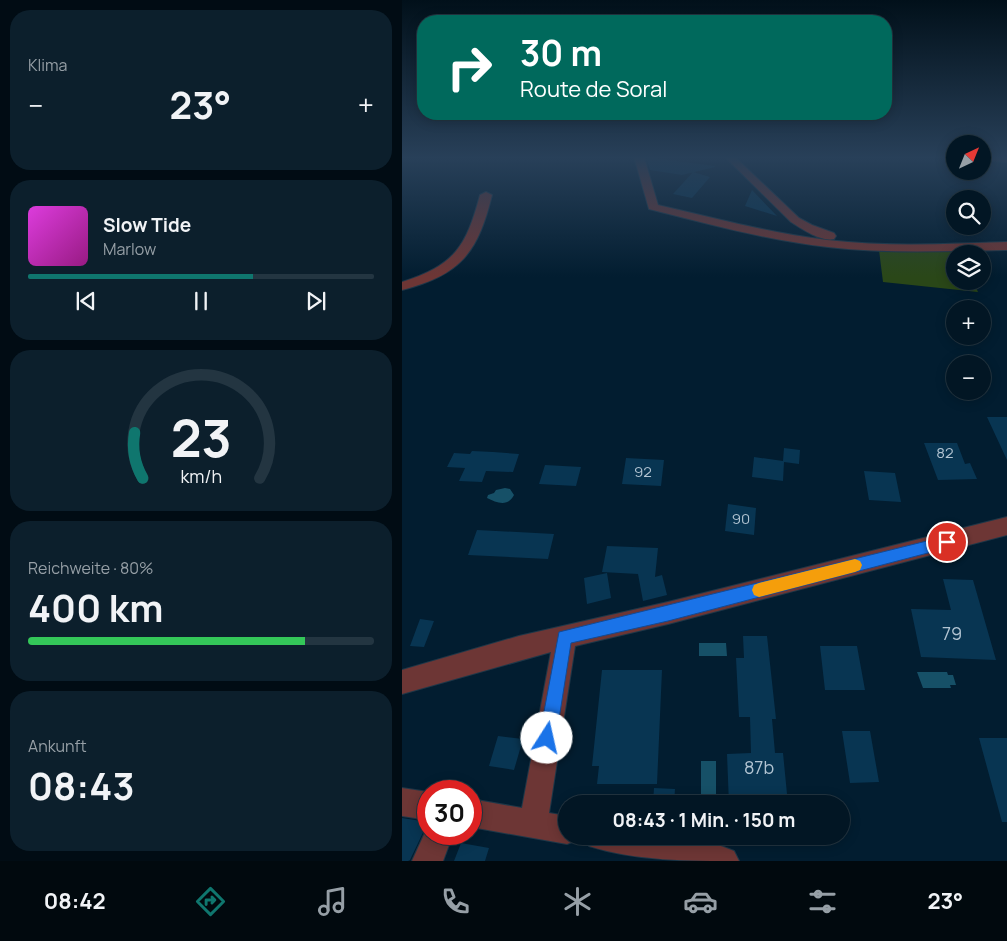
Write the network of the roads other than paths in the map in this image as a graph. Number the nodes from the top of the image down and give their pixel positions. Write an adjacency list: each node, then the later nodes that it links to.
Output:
1 (485, 197): 6 (street)
2 (650, 197): 5 (street)
3 (772, 197): 5 (street)
4 (1006, 246): 5 (street)
5 (864, 247)
6 (402, 286)
7 (1006, 526): 8 (street)
8 (565, 637): 9 (street); 13 (street)
9 (402, 682)
10 (402, 802): 11 (street)
11 (417, 804)
12 (482, 815): 13 (street)
13 (533, 823): 14 (street)
14 (558, 828)
15 (435, 845): 17 (street)
16 (644, 845): 18 (street)
17 (427, 861)
18 (724, 861)

